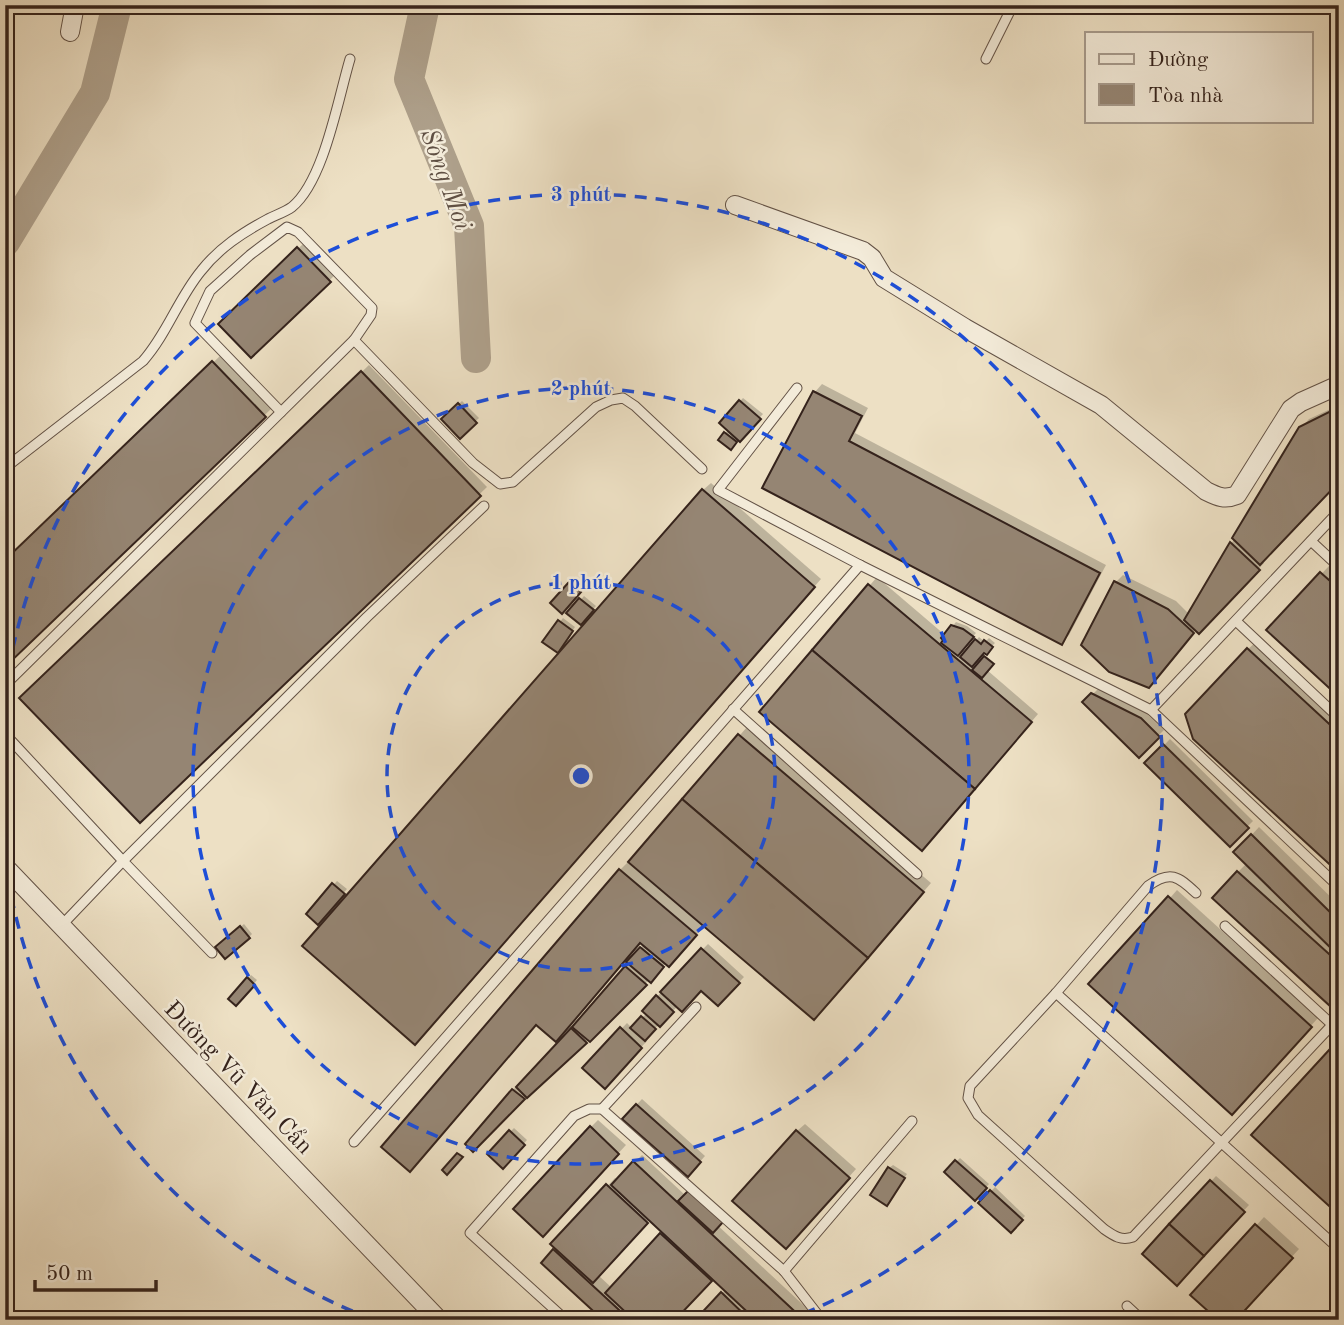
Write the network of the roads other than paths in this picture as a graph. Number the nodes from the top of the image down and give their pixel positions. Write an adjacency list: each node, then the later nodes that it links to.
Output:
1 (75, 5): 3 (street)
2 (1013, 5): 4 (lane)
3 (70, 32)
4 (986, 58)
5 (350, 59): 11 (lane)
6 (735, 205): 8 (street)
7 (354, 340): 10 (lane); 10 (lane); 12 (lane)
8 (1339, 385)
9 (797, 388): 16 (lane)
10 (281, 412): 19 (lane)
11 (5, 468)
12 (702, 469)
13 (484, 506): 24 (lane)
14 (1339, 512): 15 (lane)
15 (1311, 541): 17 (lane); 18 (lane)
16 (860, 565): 20 (lane); 21 (lane)
17 (1339, 567)
18 (1236, 621): 21 (lane); 22 (lane)
19 (5, 685)
20 (733, 709): 26 (lane); 37 (lane)
21 (1151, 710): 27 (lane)
22 (1339, 718)
23 (5, 734): 24 (lane)
24 (123, 861): 29 (lane); 31 (lane)
25 (5, 867): 29 (street, Đường Vũ Văn Cẩn)
26 (917, 874)
27 (1339, 887)
28 (1196, 893): 32 (lane)
29 (61, 926): 42 (street, Đường Vũ Văn Cẩn)
30 (1225, 926): 34 (lane)
31 (212, 953)
32 (1056, 993): 38 (lane); 38 (lane)
33 (696, 1007): 35 (lane)
34 (1335, 1028): 38 (lane)
35 (602, 1110): 40 (lane); 43 (lane)
36 (912, 1121): 40 (lane)
37 (354, 1142)
38 (1223, 1143): 39 (lane)
39 (1339, 1249)
40 (784, 1271): 44 (lane)
41 (1127, 1306): 45 (lane)
42 (439, 1320)
43 (566, 1320)
44 (822, 1320)
45 (1142, 1320)

